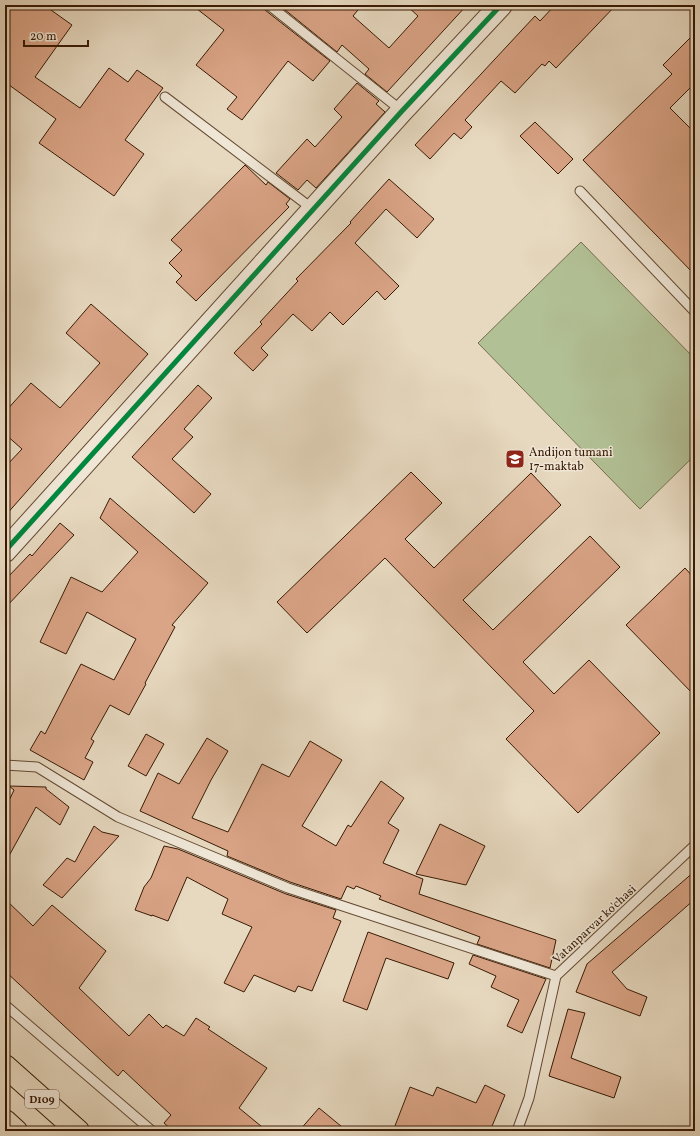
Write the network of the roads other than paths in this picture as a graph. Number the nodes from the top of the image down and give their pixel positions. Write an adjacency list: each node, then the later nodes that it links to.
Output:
1 (270, 5): 4 (lane)
2 (501, 5): 4 (street)
3 (165, 97): 6 (lane)
4 (402, 111): 6 (street)
5 (580, 191): 7 (lane)
6 (314, 210): 8 (street)
7 (695, 312)
8 (5, 551)
9 (5, 765): 11 (lane)
10 (695, 845): 11 (lane, Vatanparvar ko'chasi)
11 (556, 976): 18 (lane, Vatanparvar ko'chasi)
12 (5, 1005): 17 (lane)
13 (5, 1066): 16 (main road, D109)
14 (5, 1121): 15 (main road)
15 (16, 1131)
16 (78, 1131)
17 (152, 1131)
18 (516, 1131)

